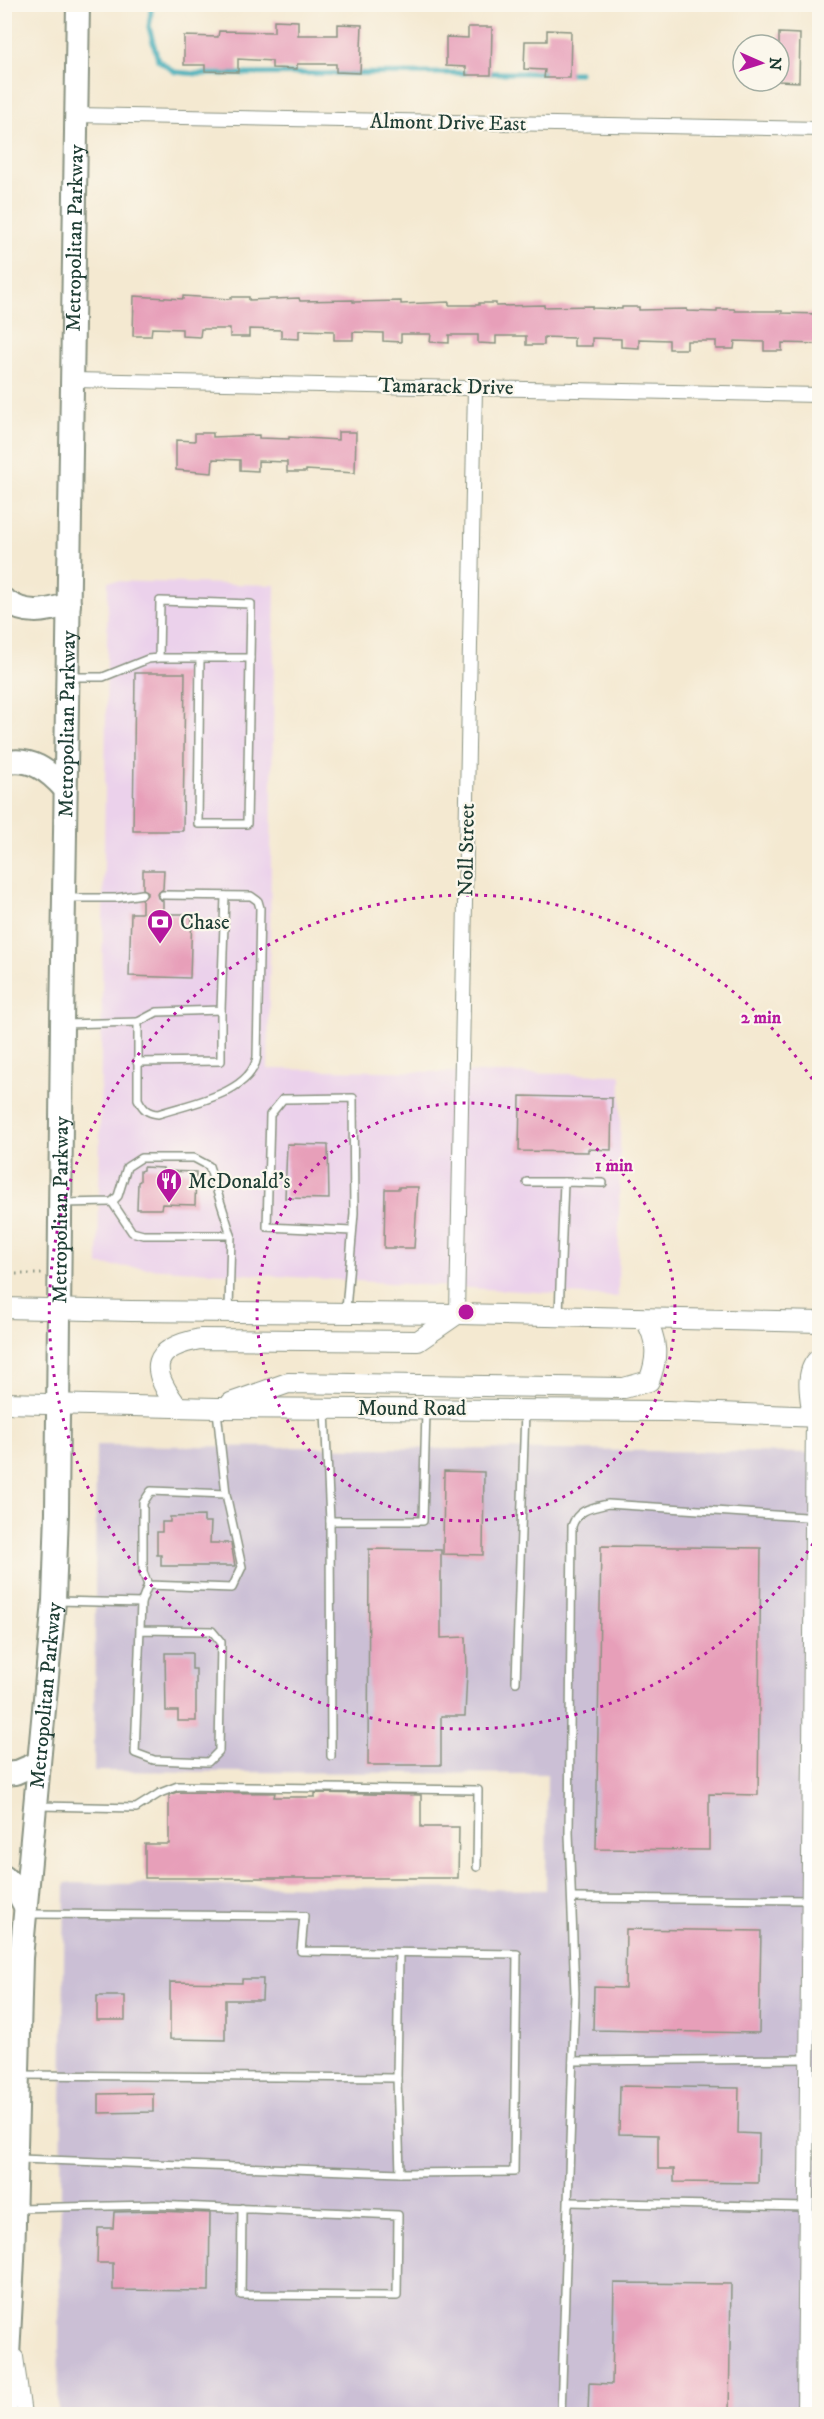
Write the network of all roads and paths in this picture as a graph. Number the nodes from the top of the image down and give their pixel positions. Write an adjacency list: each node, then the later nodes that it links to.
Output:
1 (78, 4): 2 (main road, Metropolitan Parkway)
2 (76, 115): 3 (street, Almont Drive East); 4 (main road, Metropolitan Parkway)
3 (819, 129)
4 (72, 380): 5 (street, Tamarack Drive); 8 (main road, Metropolitan Parkway)
5 (475, 387): 6 (street, Tamarack Drive); 36 (street, Noll Street)
6 (819, 395)
7 (4, 600): 8 (main road)
8 (69, 604): 12 (main road, Metropolitan Parkway)
9 (159, 658): 10 (lane); 11 (lane); 12 (lane)
10 (200, 658): 11 (lane); 11 (lane)
11 (250, 658)
12 (67, 676): 14 (main road, Metropolitan Parkway)
13 (4, 764): 14 (main road)
14 (65, 789): 18 (main road, Metropolitan Parkway)
15 (142, 894): 18 (lane)
16 (163, 895): 17 (lane)
17 (225, 896): 19 (lane); 22 (lane)
18 (64, 898): 21 (main road, Metropolitan Parkway)
19 (221, 1010): 20 (lane); 22 (lane)
20 (138, 1023): 21 (lane); 22 (lane)
21 (62, 1024): 27 (main road, Metropolitan Parkway)
22 (137, 1062)
23 (527, 1182): 24 (lane)
24 (564, 1182): 25 (lane); 37 (lane)
25 (603, 1183)
26 (112, 1202): 27 (lane); 29 (lane); 29 (lane)
27 (60, 1203): 33 (main road, Metropolitan Parkway)
28 (352, 1230): 28 (lane); 35 (lane)
29 (231, 1235): 34 (lane)
30 (4, 1274): 31 (path)
31 (43, 1274)
32 (4, 1308): 33 (main road)
33 (59, 1309): 34 (main road); 42 (main road, Metropolitan Parkway)
34 (229, 1312): 35 (main road)
35 (346, 1313): 36 (main road)
36 (457, 1314): 37 (main road); 43 (main road)
37 (559, 1317): 38 (main road)
38 (645, 1319): 39 (main road); 44 (main road)
39 (819, 1322)
40 (819, 1358): 48 (main road)
41 (4, 1403): 42 (main road, Mound Road)
42 (59, 1404): 43 (main road, Mound Road); 53 (main road, Metropolitan Parkway)
43 (177, 1406): 44 (main road, Mound Road)
44 (217, 1408): 45 (main road, Mound Road); 49 (lane)
45 (324, 1408): 46 (main road, Mound Road); 51 (lane)
46 (426, 1408): 47 (main road, Mound Road); 51 (lane)
47 (525, 1408): 48 (main road, Mound Road); 56 (lane)
48 (816, 1417): 50 (street)
49 (226, 1494): 52 (lane); 52 (lane)
50 (816, 1518): 57 (street); 65 (lane)
51 (330, 1521): 58 (lane)
52 (148, 1585): 54 (lane)
53 (54, 1601): 54 (lane); 59 (main road, Metropolitan Parkway)
54 (141, 1604): 55 (lane)
55 (140, 1630): 55 (lane)
56 (516, 1682)
57 (815, 1704): 62 (street)
58 (331, 1756)
59 (38, 1763): 60 (main road); 61 (main road, Metropolitan Parkway)
60 (4, 1774)
61 (34, 1806): 63 (lane); 67 (main road, Metropolitan Parkway)
62 (814, 1859): 66 (street)
63 (477, 1867)
64 (4, 1877): 67 (main road)
65 (572, 1898): 66 (lane); 70 (lane)
66 (809, 1900): 69 (street)
67 (24, 1910): 68 (lane); 71 (main road, Metropolitan Parkway)
68 (399, 1953): 72 (lane); 75 (lane)
69 (807, 2059): 70 (lane); 73 (street)
70 (573, 2061): 76 (lane)
71 (16, 2075): 72 (lane); 74 (main road, Metropolitan Parkway)
72 (398, 2078): 75 (lane)
73 (813, 2120): 77 (street)
74 (15, 2158): 75 (lane); 79 (main road, Metropolitan Parkway)
75 (400, 2173)
76 (568, 2202): 77 (lane); 84 (lane)
77 (806, 2207): 80 (street)
78 (242, 2208): 78 (lane); 79 (lane)
79 (14, 2209): 81 (main road, Metropolitan Parkway)
80 (812, 2300): 85 (street)
81 (10, 2316): 82 (main road, Metropolitan Parkway); 83 (street)
82 (5, 2415)
83 (24, 2415)
84 (561, 2415)
85 (804, 2415)

